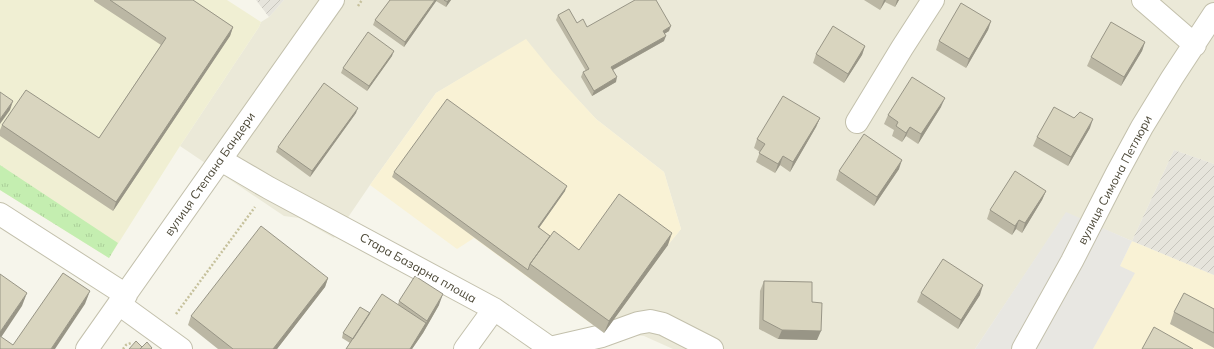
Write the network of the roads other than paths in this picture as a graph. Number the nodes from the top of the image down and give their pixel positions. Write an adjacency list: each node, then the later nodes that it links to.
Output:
1 (333, 0): 7 (street, вулиця Степана Бандери)
2 (933, 0): 6 (street)
3 (1143, 0): 5 (street)
4 (1214, 14): 5 (street, вулиця Симона Петлюри)
5 (1195, 46): 15 (street, вулиця Симона Петлюри)
6 (857, 122)
7 (220, 160): 9 (street, вулиця Степана Бандери); 10 (street, Стара Базарна площа)
8 (0, 214): 9 (street)
9 (122, 300): 11 (street, вулиця Степана Бандери); 12 (street)
10 (494, 309): 13 (street); 14 (street, Стара Базарна площа)
11 (87, 349)
12 (181, 349)
13 (465, 349)
14 (712, 349)
15 (1023, 349)

